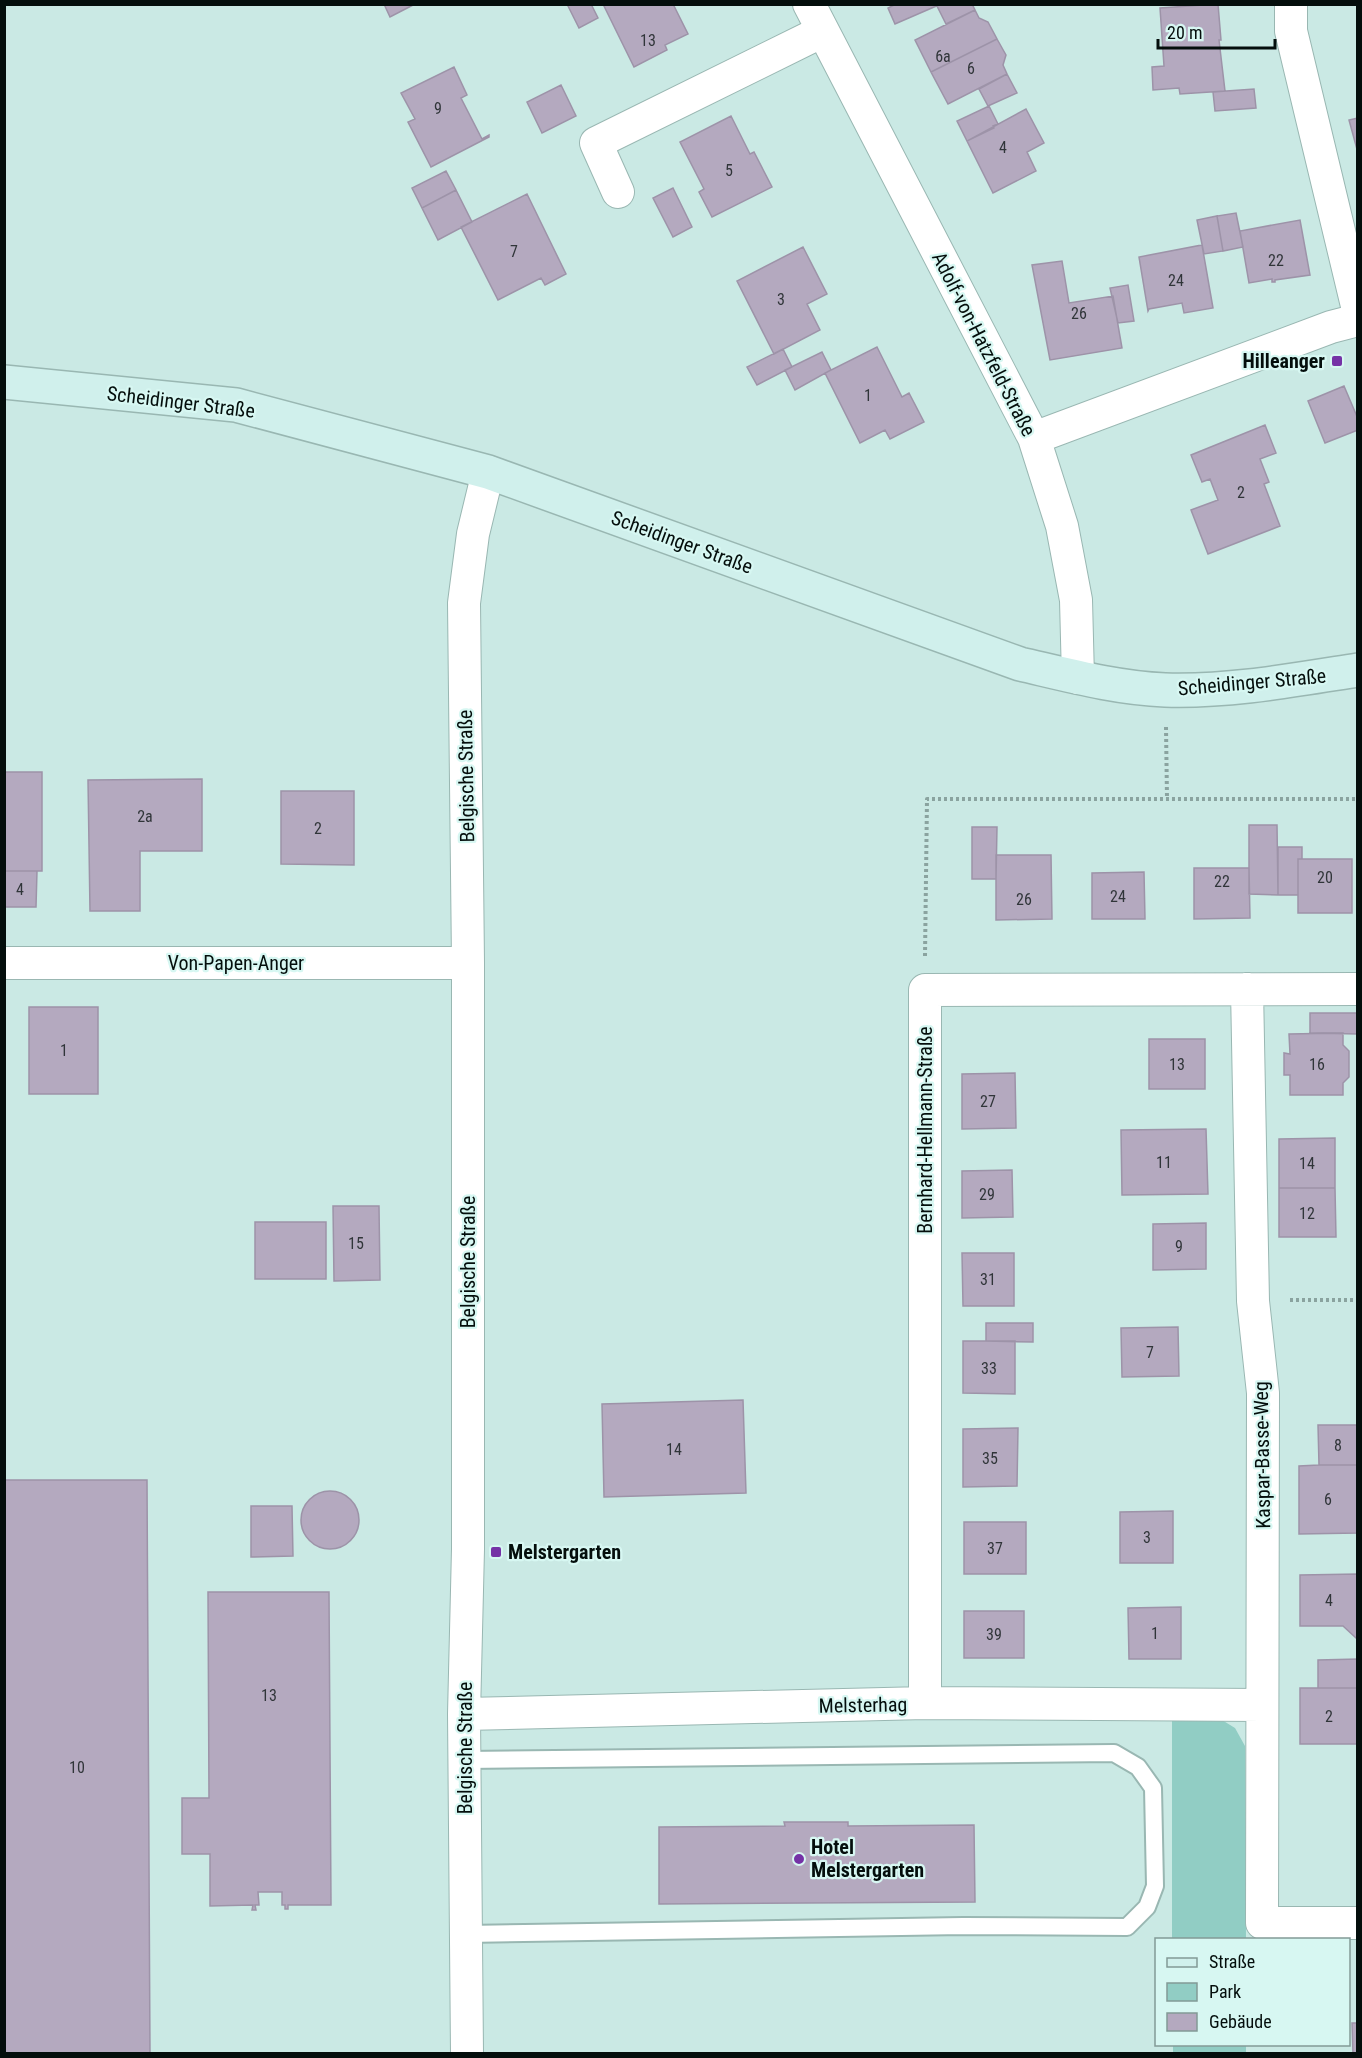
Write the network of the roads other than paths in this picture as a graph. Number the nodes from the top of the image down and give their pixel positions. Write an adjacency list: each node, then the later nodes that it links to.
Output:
1 (1291, 4): 4 (street)
2 (816, 18): 3 (street, Adolf-von-Hatzfeld-Straße); 7 (street, Adolf-von-Hatzfeld-Straße)
3 (618, 192)
4 (1358, 310)
5 (1358, 320): 7 (street)
6 (4, 382): 8 (main road, Scheidinger Straße)
7 (1034, 438): 10 (street, Adolf-von-Hatzfeld-Straße)
8 (488, 472): 10 (main road, Scheidinger Straße); 12 (street, Belgische Straße)
9 (1358, 670): 10 (main road, Scheidinger Straße)
10 (1078, 678)
11 (4, 963): 12 (street, Von-Papen-Anger)
12 (468, 963): 17 (street, Belgische Straße)
13 (1247, 989): 14 (street); 15 (street, Bernhard-Hellmann-Straße); 16 (street, Kaspar-Basse-Weg)
14 (1358, 989)
15 (925, 1703): 16 (street, Melsterhag); 17 (street, Melsterhag)
16 (1262, 1705): 19 (street, Kaspar-Basse-Weg)
17 (464, 1714): 18 (street, Belgische Straße)
18 (465, 1760): 20 (street, Belgische Straße); 20 (lane)
19 (1358, 1923)
20 (466, 1934): 21 (street, Belgische Straße)
21 (467, 2054)

